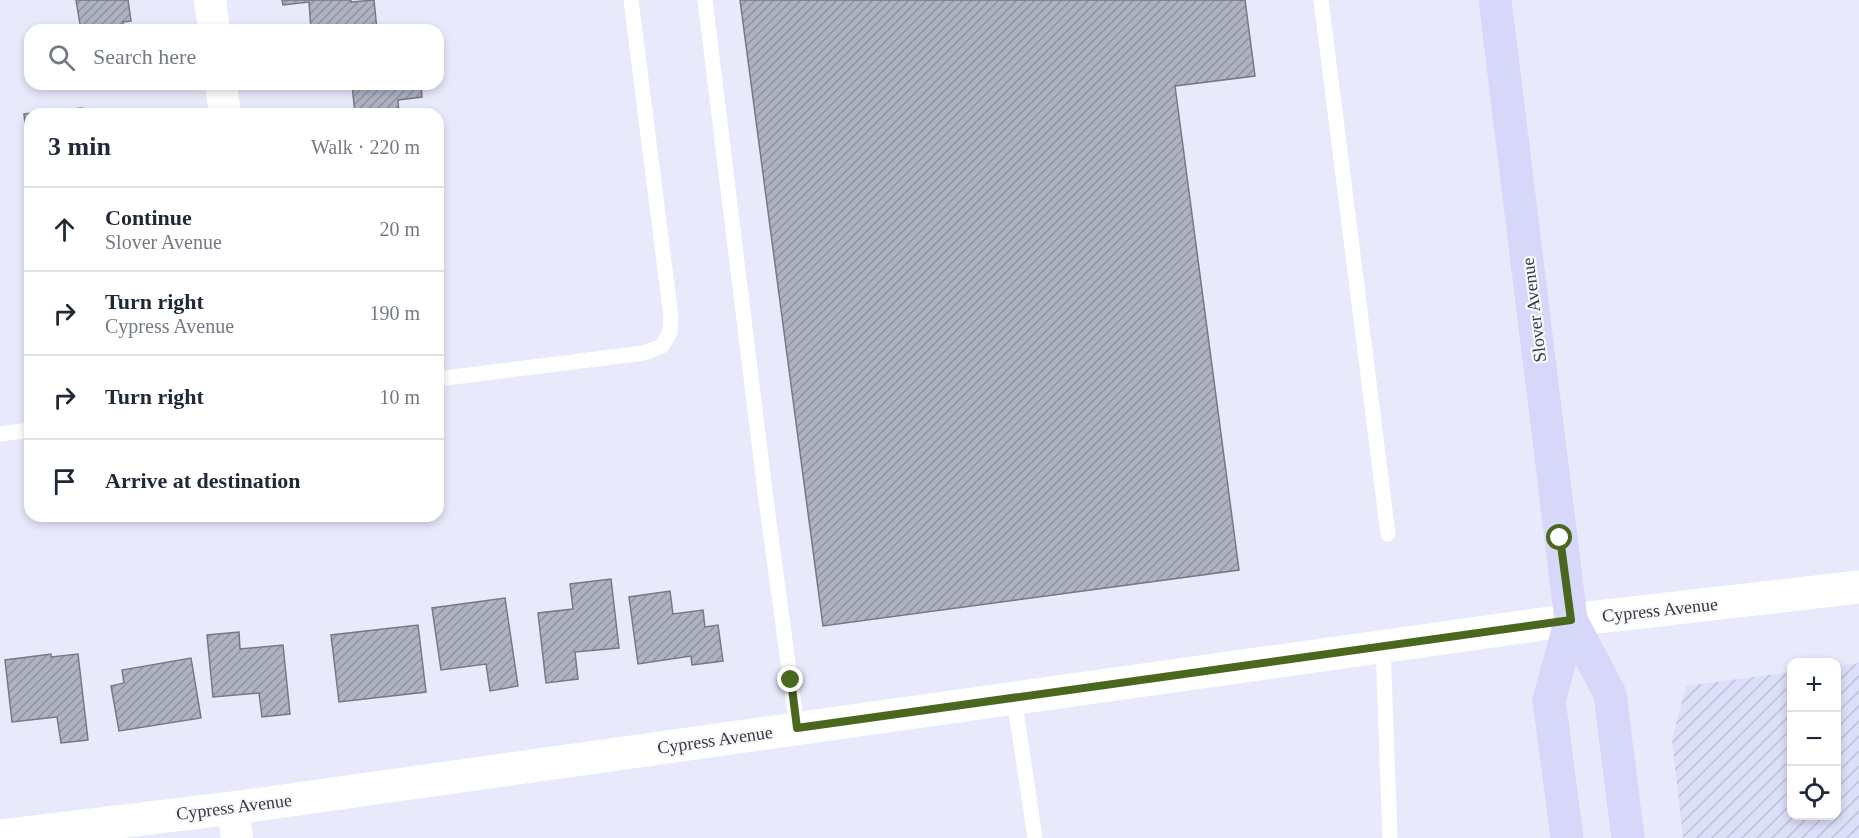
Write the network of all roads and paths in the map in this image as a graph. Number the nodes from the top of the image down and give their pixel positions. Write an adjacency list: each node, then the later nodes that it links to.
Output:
1 (210, 0): 6 (street)
2 (631, 0): 9 (lane)
3 (705, 0): 17 (lane)
4 (1321, 0): 12 (lane)
5 (1495, 0): 14 (main road, Slover Avenue)
6 (213, 24)
7 (222, 90): 8 (street)
8 (224, 108)
9 (444, 378)
10 (24, 431): 11 (lane)
11 (0, 434)
12 (1388, 534)
13 (1859, 587): 14 (street, Cypress Avenue)
14 (1571, 620): 15 (street, Cypress Avenue); 22 (main road, Slover Avenue); 23 (main road, Slover Avenue)
15 (1383, 646): 16 (street, Cypress Avenue); 21 (lane)
16 (1014, 698): 17 (street, Cypress Avenue); 20 (lane)
17 (797, 728): 18 (street, Cypress Avenue)
18 (235, 823): 19 (street, Cypress Avenue)
19 (0, 836)
20 (1035, 838)
21 (1390, 838)
22 (1567, 838)
23 (1628, 838)

